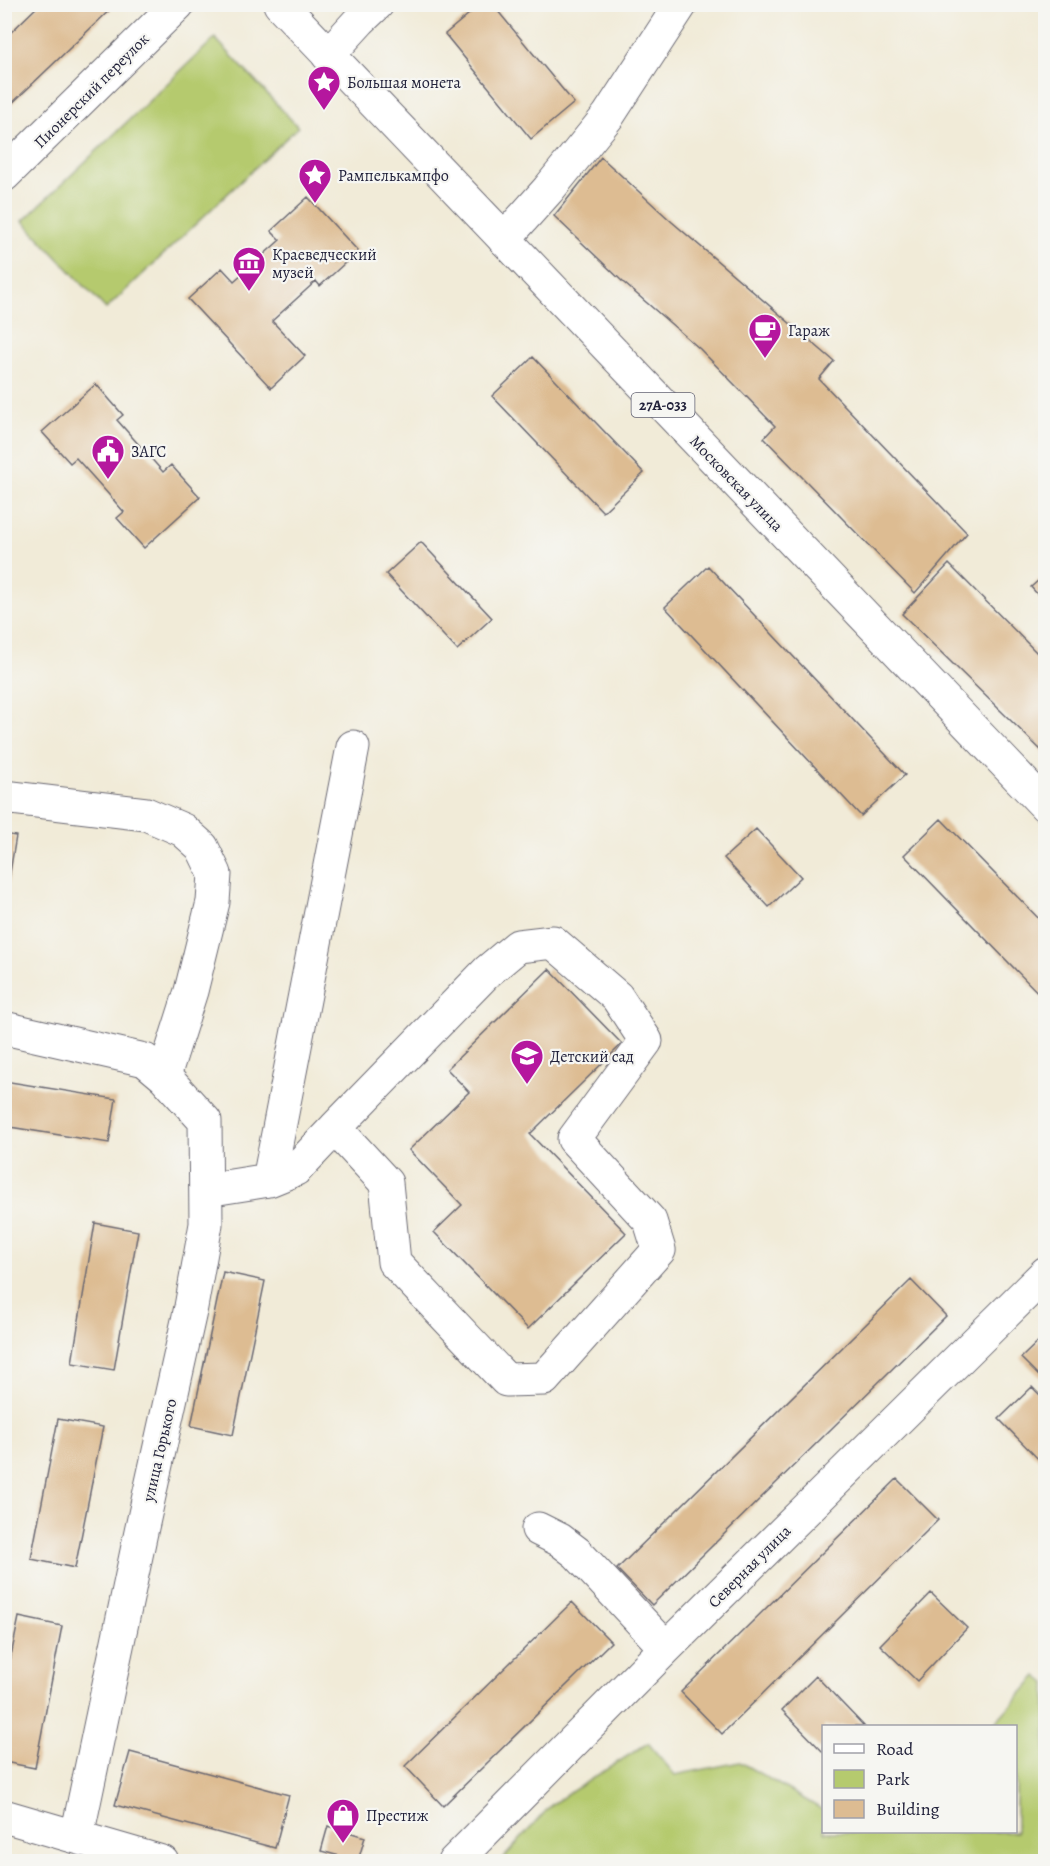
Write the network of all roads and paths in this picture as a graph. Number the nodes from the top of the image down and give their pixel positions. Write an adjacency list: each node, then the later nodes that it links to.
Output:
1 (178, 4): 6 (street, Пионерский переулок)
2 (280, 4): 5 (street, Московская улица / 27А-033)
3 (376, 4): 5 (street)
4 (681, 4): 7 (street)
5 (328, 55): 7 (street, Московская улица / 27А-033)
6 (4, 175)
7 (504, 239): 10 (street, Московская улица / 27А-033)
8 (353, 747): 14 (street)
9 (4, 798): 12 (street)
10 (1046, 806)
11 (4, 1028): 12 (street, улица Горького)
12 (164, 1076): 15 (street, улица Горького)
13 (335, 1128): 13 (street); 14 (street)
14 (269, 1180): 15 (street)
15 (206, 1190): 20 (street, улица Горького)
16 (1046, 1273): 18 (street, Северная улица)
17 (538, 1529): 18 (street)
18 (666, 1648): 22 (street, Северная улица)
19 (4, 1816): 20 (street)
20 (77, 1836): 21 (street)
21 (162, 1862)
22 (454, 1862)

